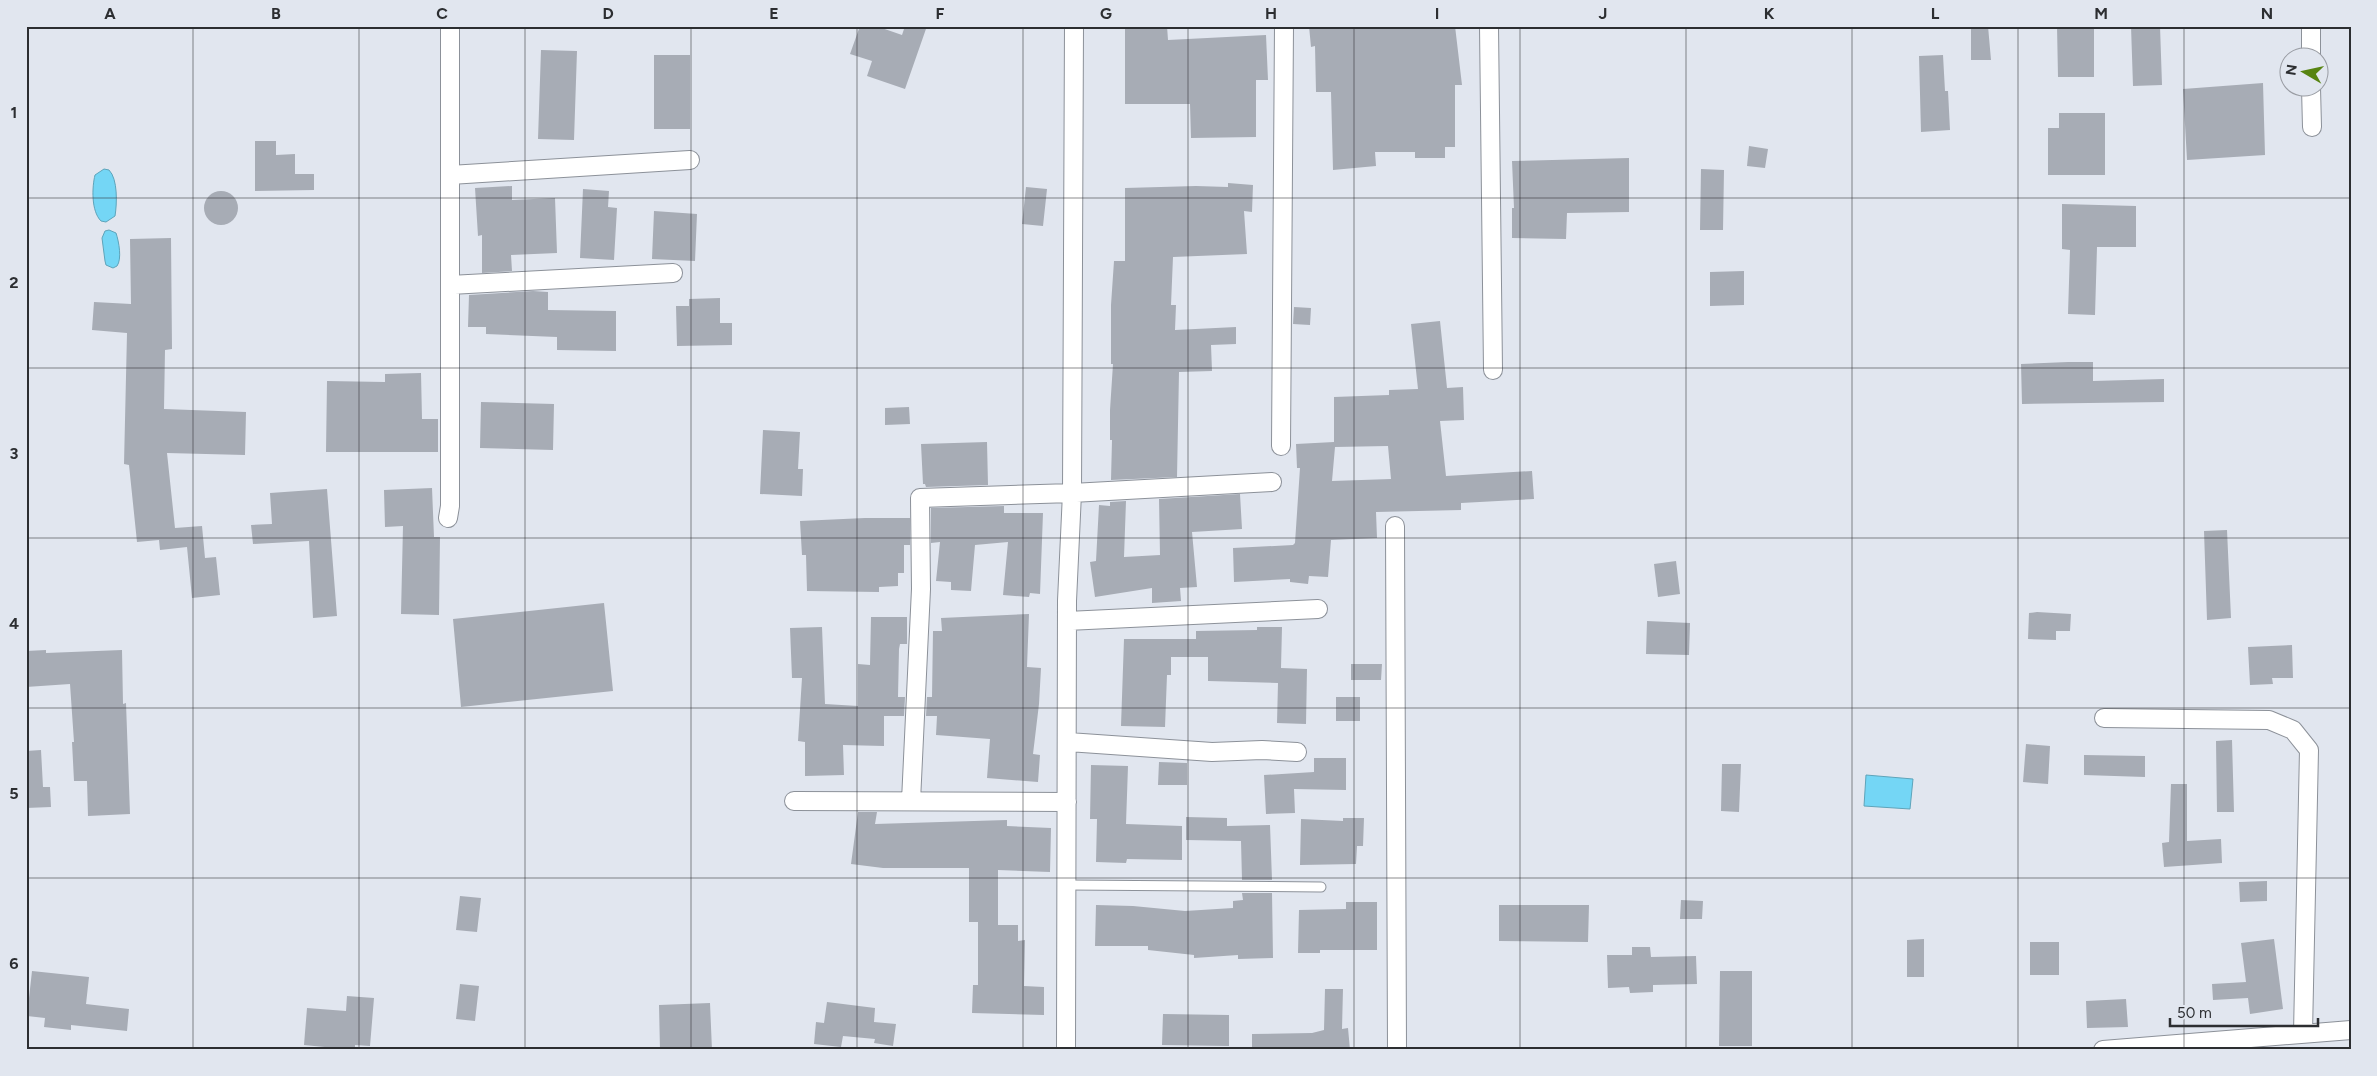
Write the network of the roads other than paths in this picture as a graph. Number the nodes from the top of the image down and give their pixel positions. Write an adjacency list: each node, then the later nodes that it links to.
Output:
1 (450, 26): 10 (street)
2 (1074, 26): 16 (street)
3 (1284, 26): 14 (street)
4 (1489, 26): 13 (street)
5 (2311, 26): 6 (street)
6 (2311, 48)
7 (2312, 98): 8 (street)
8 (2312, 127)
9 (690, 160): 10 (street)
10 (450, 176): 12 (street)
11 (674, 273): 12 (street)
12 (450, 284): 17 (street)
13 (1493, 370)
14 (1281, 446)
15 (1272, 482): 16 (street)
16 (1072, 493): 20 (street); 24 (street)
17 (448, 518)
18 (1395, 526): 33 (street)
19 (1318, 609): 20 (street)
20 (1067, 621): 22 (street)
21 (2104, 718): 30 (street)
22 (1068, 742): 23 (street); 26 (street)
23 (1297, 752)
24 (911, 801): 25 (street); 26 (street)
25 (794, 802)
26 (1067, 802): 27 (street)
27 (1068, 885): 28 (lane); 32 (street)
28 (1321, 887)
29 (2351, 1030): 30 (street)
30 (2303, 1033): 31 (street)
31 (2114, 1049)
32 (1066, 1050)
33 (1397, 1050)

